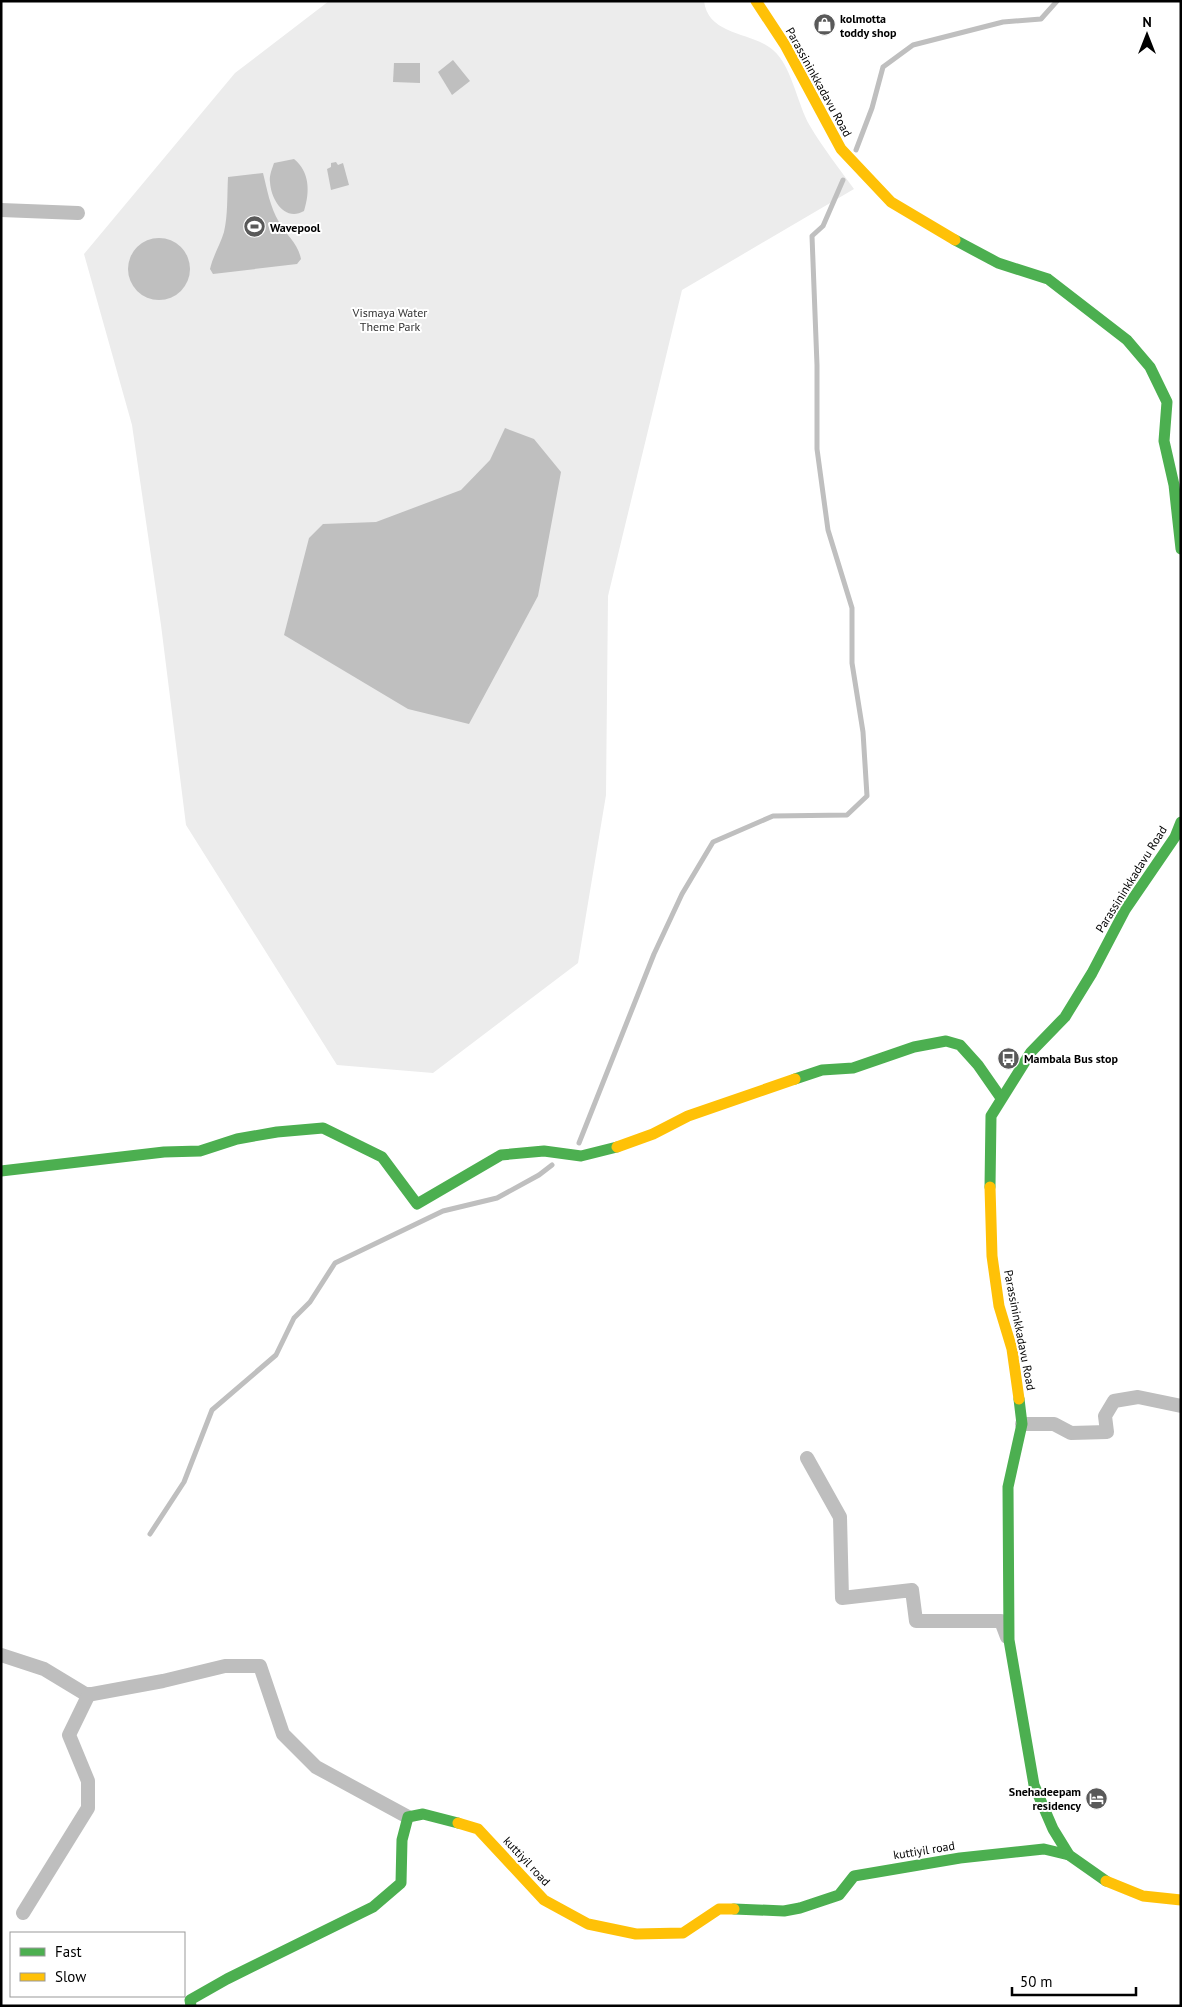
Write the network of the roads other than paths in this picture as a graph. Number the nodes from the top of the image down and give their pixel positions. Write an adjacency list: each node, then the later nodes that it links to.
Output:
1 (756, 1): 4 (street, Parassininkkadavu Road)
2 (1, 210): 3 (street)
3 (78, 212)
4 (1181, 549)
5 (1181, 822): 6 (street, Parassininkkadavu Road)
6 (1001, 1098): 7 (street); 9 (street, Parassininkkadavu Road)
7 (1, 1171)
8 (1181, 1406): 9 (street)
9 (1022, 1424): 11 (street, Parassininkkadavu Road)
10 (807, 1458): 11 (street)
11 (1009, 1640): 15 (street, Parassininkkadavu Road)
12 (1, 1655): 13 (street)
13 (89, 1694): 14 (street); 17 (street)
14 (408, 1817): 15 (street, kuttiyil road); 18 (street)
15 (1069, 1855): 16 (street, Parassininkkadavu Road)
16 (1181, 1900)
17 (23, 1913)
18 (191, 2006)

